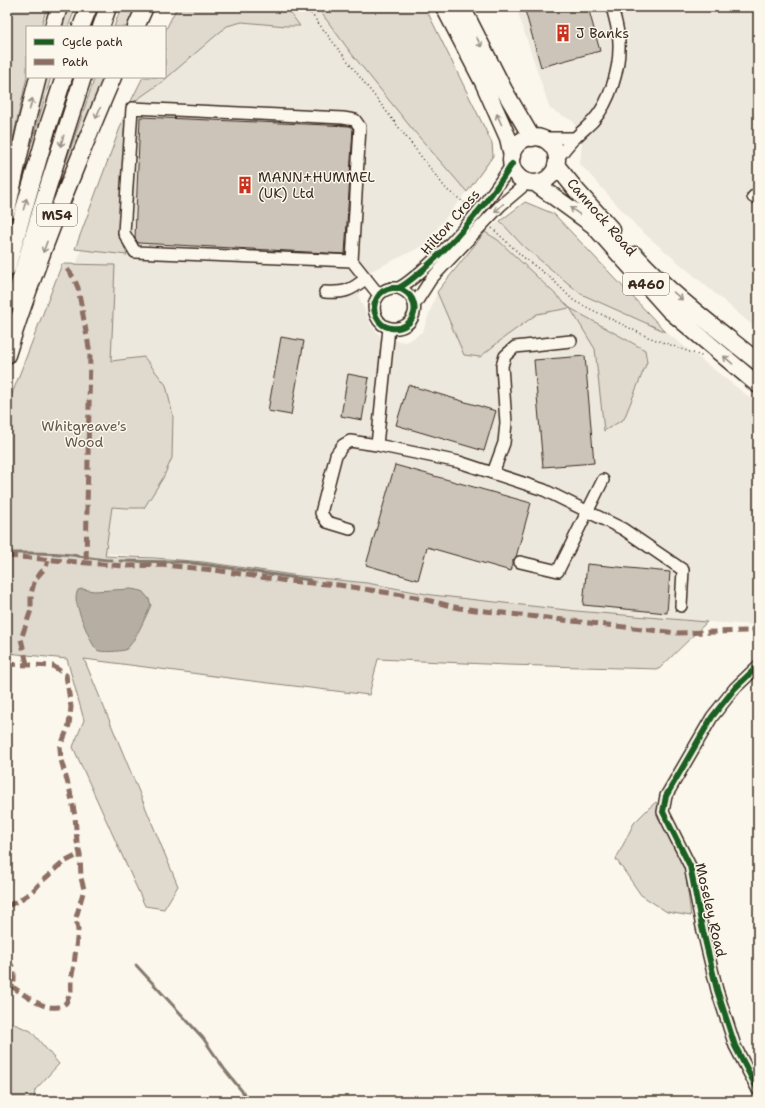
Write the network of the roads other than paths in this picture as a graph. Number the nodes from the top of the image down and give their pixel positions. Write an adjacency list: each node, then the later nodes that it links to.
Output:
1 (59, 7): 8 (highway)
2 (89, 7): 9 (highway)
3 (108, 7): 10 (highway)
4 (146, 7): 11 (highway)
5 (444, 7): 18 (highway, one-way to 5)
6 (462, 7): 16 (highway, one-way to 16)
7 (612, 7): 17 (street)
8 (53, 26)
9 (81, 26)
10 (101, 26)
11 (136, 26)
12 (38, 78): 21 (highway, one-way to 12)
13 (64, 78): 23 (highway, M54, one-way to 13)
14 (83, 78): 29 (highway, M54, one-way to 29)
15 (113, 78): 32 (highway, M54, one-way to 32)
16 (535, 138): 17 (street); 18 (highway); 19 (highway)
17 (574, 138): 19 (street)
18 (512, 160): 20 (highway); 25 (street, Hilton Cross)
19 (557, 162): 20 (highway); 33 (highway, Cannock Road / A460, one-way to 33)
20 (531, 183): 28 (street, Hilton Cross, one-way to 28); 34 (highway, Cannock Road / A460, one-way to 20)
21 (7, 210)
22 (352, 261): 22 (street); 24 (street)
23 (7, 268)
24 (366, 278): 26 (street); 27 (street)
25 (398, 288): 27 (street, Hilton Cross); 28 (street)
26 (324, 292)
27 (379, 295): 30 (street)
28 (414, 304): 30 (street, Hilton Cross)
29 (7, 326)
30 (389, 328): 35 (street)
31 (571, 341): 36 (street)
32 (7, 356)
33 (758, 362)
34 (758, 385)
35 (377, 444): 36 (street); 39 (street)
36 (493, 474): 38 (street)
37 (603, 480): 38 (street)
38 (587, 512): 40 (street); 41 (street)
39 (350, 529)
40 (520, 562)
41 (681, 606)
42 (758, 666): 43 (street, Moseley Road)
43 (758, 1090)

